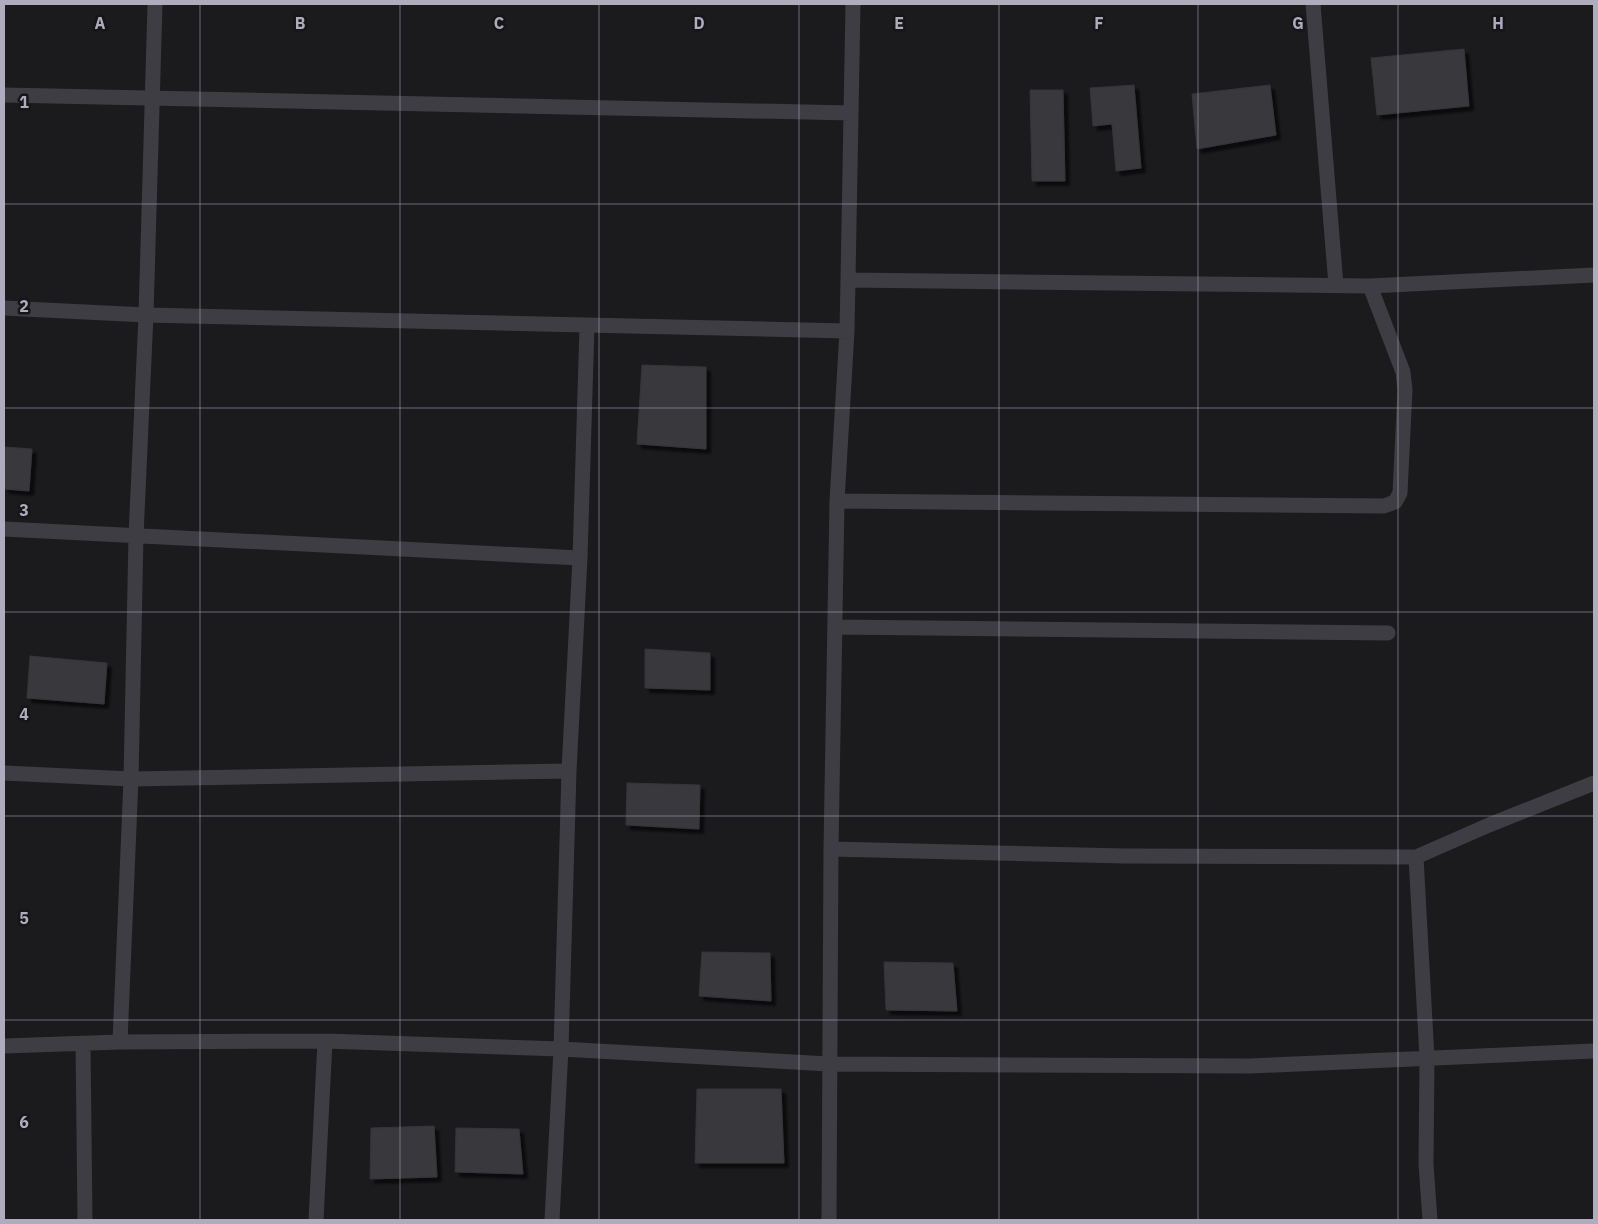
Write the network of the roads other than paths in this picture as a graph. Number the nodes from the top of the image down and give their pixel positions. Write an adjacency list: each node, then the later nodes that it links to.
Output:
1 (155, 4): 5 (street)
2 (853, 4): 6 (street)
3 (1313, 4): 9 (street)
4 (4, 95): 5 (street)
5 (152, 98): 6 (street); 12 (street)
6 (852, 113): 8 (street)
7 (1594, 275): 10 (street)
8 (848, 280): 9 (street); 14 (street)
9 (1336, 285): 10 (street)
10 (1370, 286): 15 (street)
11 (4, 308): 12 (street)
12 (146, 315): 13 (street); 17 (street)
13 (587, 326): 14 (street); 18 (street)
14 (847, 330): 15 (street)
15 (837, 501): 19 (street)
16 (4, 530): 17 (street)
17 (136, 536): 18 (street); 23 (street)
18 (580, 558): 21 (street)
19 (835, 627): 20 (street); 25 (street)
20 (1388, 633)
21 (569, 771): 23 (street); 31 (street)
22 (4, 773): 23 (street)
23 (131, 779): 28 (street)
24 (1594, 783): 26 (street)
25 (831, 849): 26 (street); 34 (street)
26 (1416, 857): 33 (street)
27 (325, 1041): 28 (street); 31 (street); 36 (street)
28 (120, 1042): 29 (street)
29 (83, 1043): 30 (street); 35 (street)
30 (4, 1046)
31 (561, 1049): 34 (street); 37 (street)
32 (1594, 1051): 33 (street)
33 (1427, 1058): 34 (street); 39 (street)
34 (829, 1064): 38 (street)
35 (85, 1220)
36 (316, 1220)
37 (552, 1220)
38 (829, 1220)
39 (1430, 1220)

